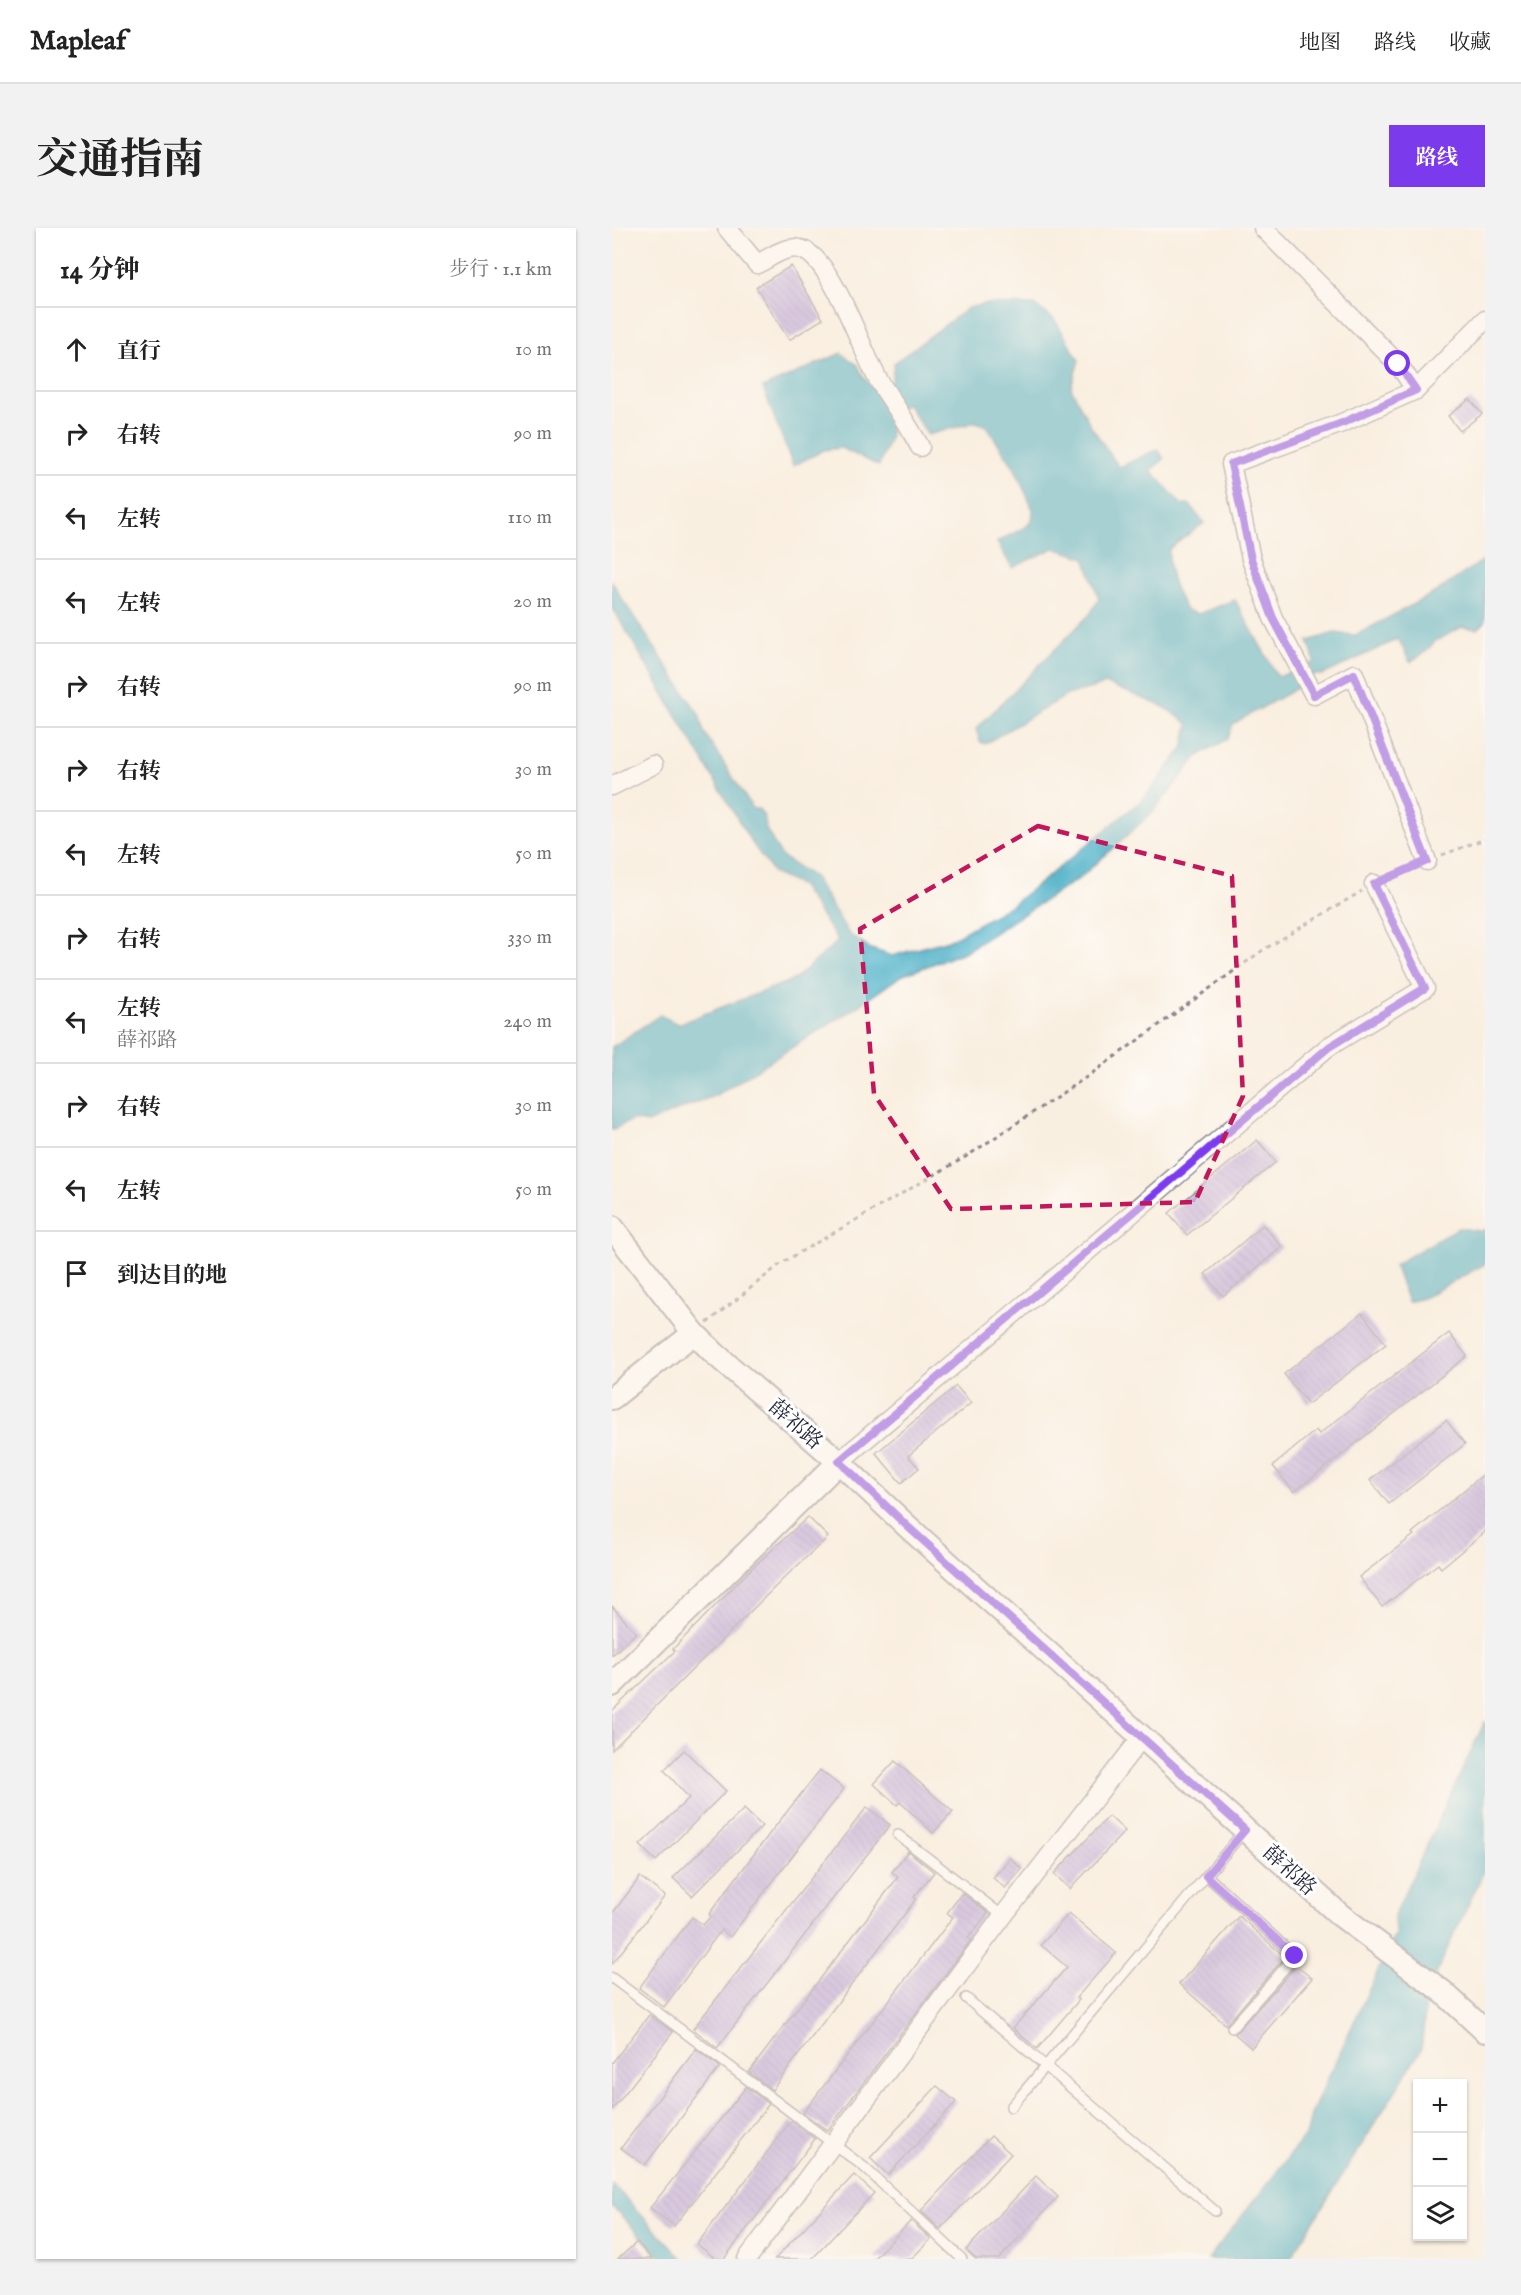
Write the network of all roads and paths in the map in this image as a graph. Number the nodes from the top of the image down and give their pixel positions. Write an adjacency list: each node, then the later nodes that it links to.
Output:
1 (727, 228): 5 (street)
2 (1263, 228): 4 (street)
3 (1485, 320): 4 (street)
4 (1416, 390): 9 (street)
5 (920, 447)
6 (653, 765): 7 (street)
7 (612, 786)
8 (1485, 839): 9 (path)
9 (1427, 861): 10 (path)
10 (1374, 884): 12 (path); 14 (street)
11 (612, 1227): 12 (street, 薛祁路)
12 (694, 1333): 13 (street); 14 (street, 薛祁路)
13 (612, 1398)
14 (839, 1461): 15 (street); 16 (street, 薛祁路)
15 (612, 1685)
16 (1142, 1737): 17 (street, 薛祁路); 20 (street)
17 (1245, 1830): 19 (lane); 24 (street, 薛祁路)
18 (898, 1835): 20 (lane)
19 (1206, 1876): 23 (lane); 25 (lane)
20 (1002, 1916): 27 (street)
21 (612, 1978): 27 (lane)
22 (966, 1998): 25 (lane)
23 (1232, 2028)
24 (1485, 2031)
25 (1046, 2066): 26 (lane); 28 (lane)
26 (1011, 2107)
27 (833, 2144): 29 (street); 30 (lane)
28 (1215, 2211)
29 (747, 2259)
30 (962, 2259)

